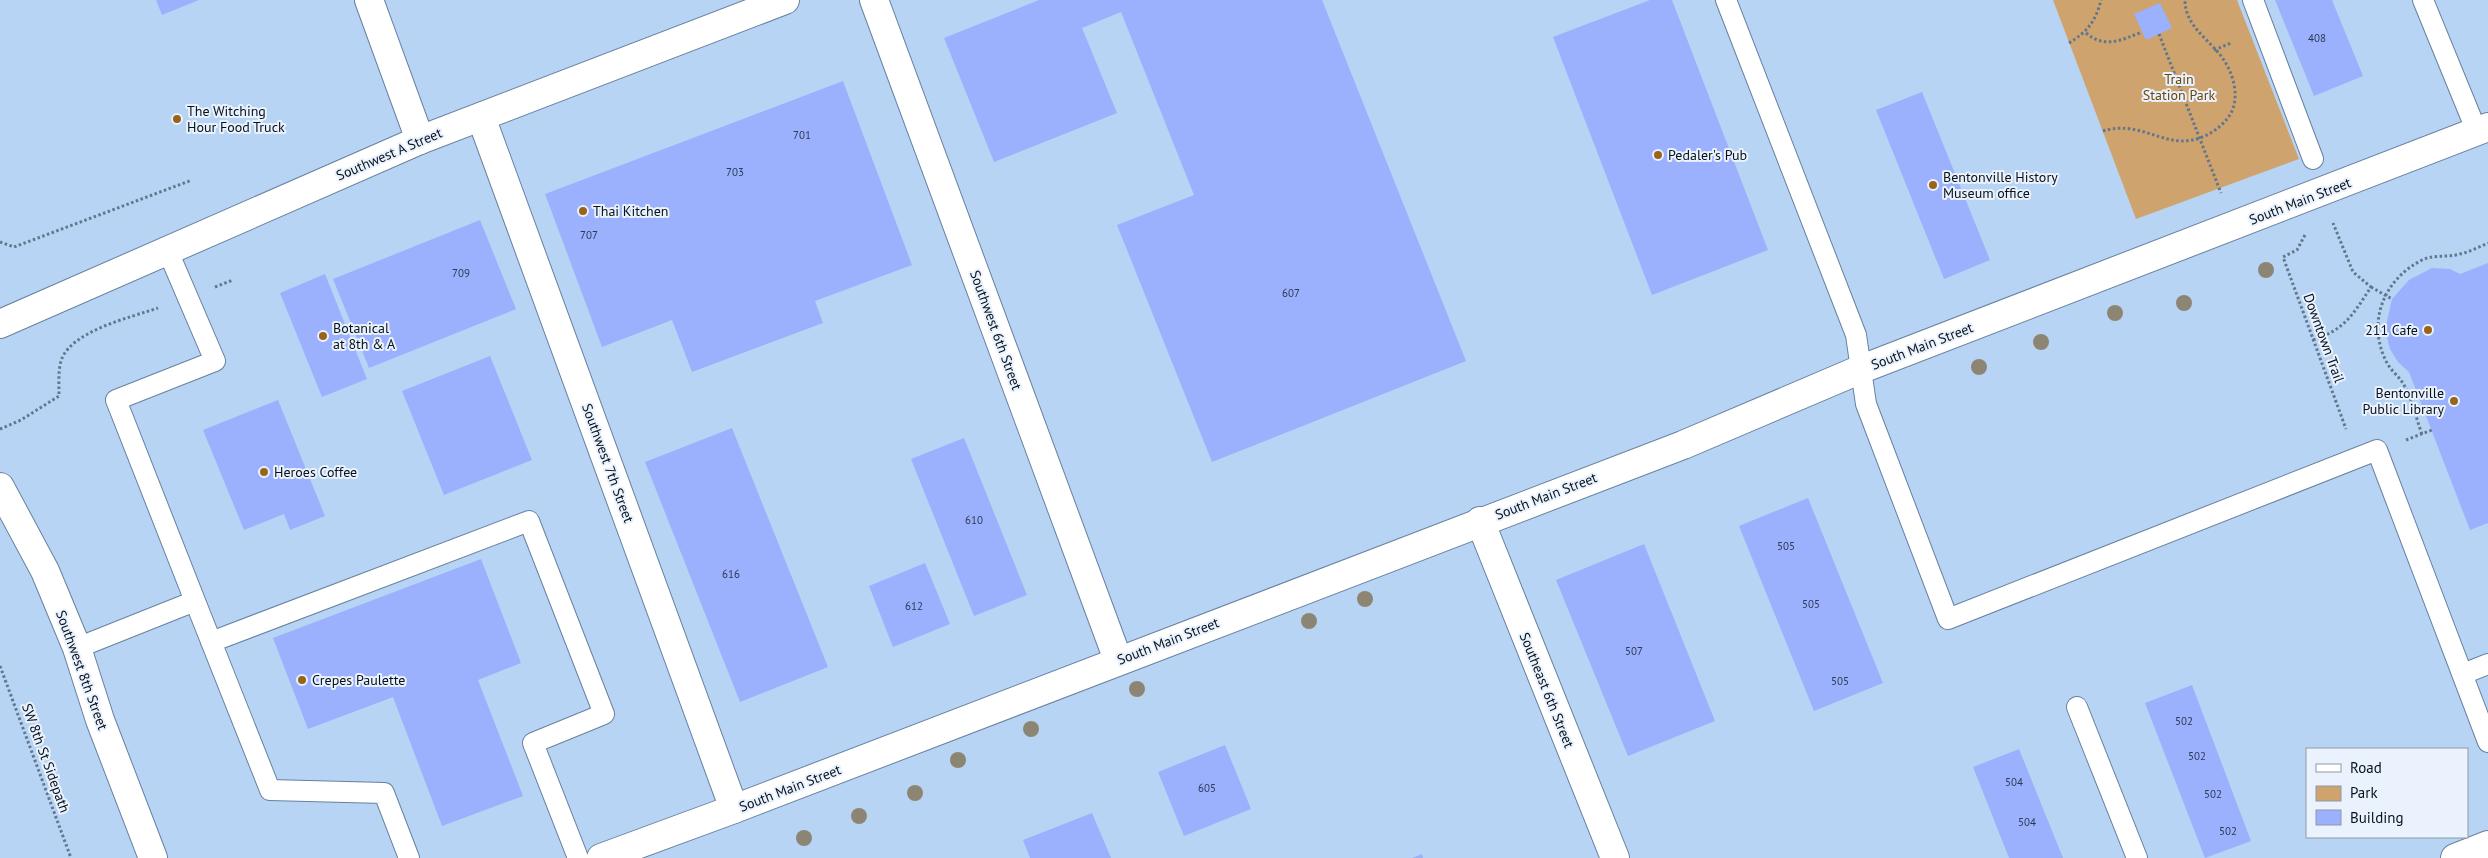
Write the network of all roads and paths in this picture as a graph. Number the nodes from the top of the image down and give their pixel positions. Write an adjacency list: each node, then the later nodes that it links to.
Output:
1 (369, 0): 20 (street)
2 (784, 0): 9 (street, Southwest A Street)
3 (874, 0): 46 (street, Southwest 6th Street)
4 (1726, 0): 37 (lane)
5 (2100, 0): 11 (path)
6 (2185, 0): 15 (path)
7 (2253, 0): 21 (lane)
8 (2424, 0): 17 (lane)
9 (742, 8): 16 (street, Southwest A Street)
10 (2142, 32): 11 (path)
11 (2086, 33): 14 (path)
12 (2160, 34): 19 (path)
13 (2231, 42): 15 (path)
14 (2069, 43)
15 (2214, 50): 19 (path)
16 (481, 117): 20 (street, Southwest A Street); 52 (street, Southwest 7th Street)
17 (2482, 130): 37 (street, South Main Street)
18 (2103, 131): 19 (path)
19 (2199, 138): 23 (path)
20 (420, 140): 28 (street, Southwest A Street)
21 (2313, 158)
22 (192, 180): 26 (path)
23 (2221, 194)
24 (2324, 227): 31 (path)
25 (2306, 234): 36 (path, Downtown Trail)
26 (0, 242)
27 (2488, 244): 32 (path)
28 (167, 249): 35 (street, Southwest A Street); 43 (lane)
29 (233, 280): 30 (path)
30 (220, 284)
31 (2371, 287): 32 (path); 36 (path)
32 (2385, 296): 33 (path); 39 (path)
33 (2392, 299)
34 (168, 305): 38 (path)
35 (0, 324)
36 (2313, 340): 40 (path, Downtown Trail)
37 (1859, 370): 40 (lane); 42 (street, South Main Street)
38 (0, 429)
39 (2422, 434)
40 (2357, 458): 49 (lane)
41 (0, 487): 45 (street, Southwest 8th Street)
42 (1480, 521): 46 (street, South Main Street); 59 (street, Southeast 6th Street)
43 (195, 601): 44 (lane); 45 (lane)
44 (211, 642): 56 (lane); 57 (lane)
45 (78, 648): 55 (street, Southwest 8th Street)
46 (1118, 660): 52 (street, South Main Street)
47 (2488, 664): 49 (lane)
48 (0, 666): 54 (path, SW 8th St Sidepath)
49 (2462, 674): 51 (lane)
50 (2077, 707): 60 (lane)
51 (2488, 742)
52 (734, 809): 58 (street, South Main Street)
53 (2488, 845): 61 (street)
54 (70, 858)
55 (153, 858)
56 (408, 858)
57 (578, 858)
58 (601, 858)
59 (1615, 858)
60 (2137, 858)
61 (2455, 858)

